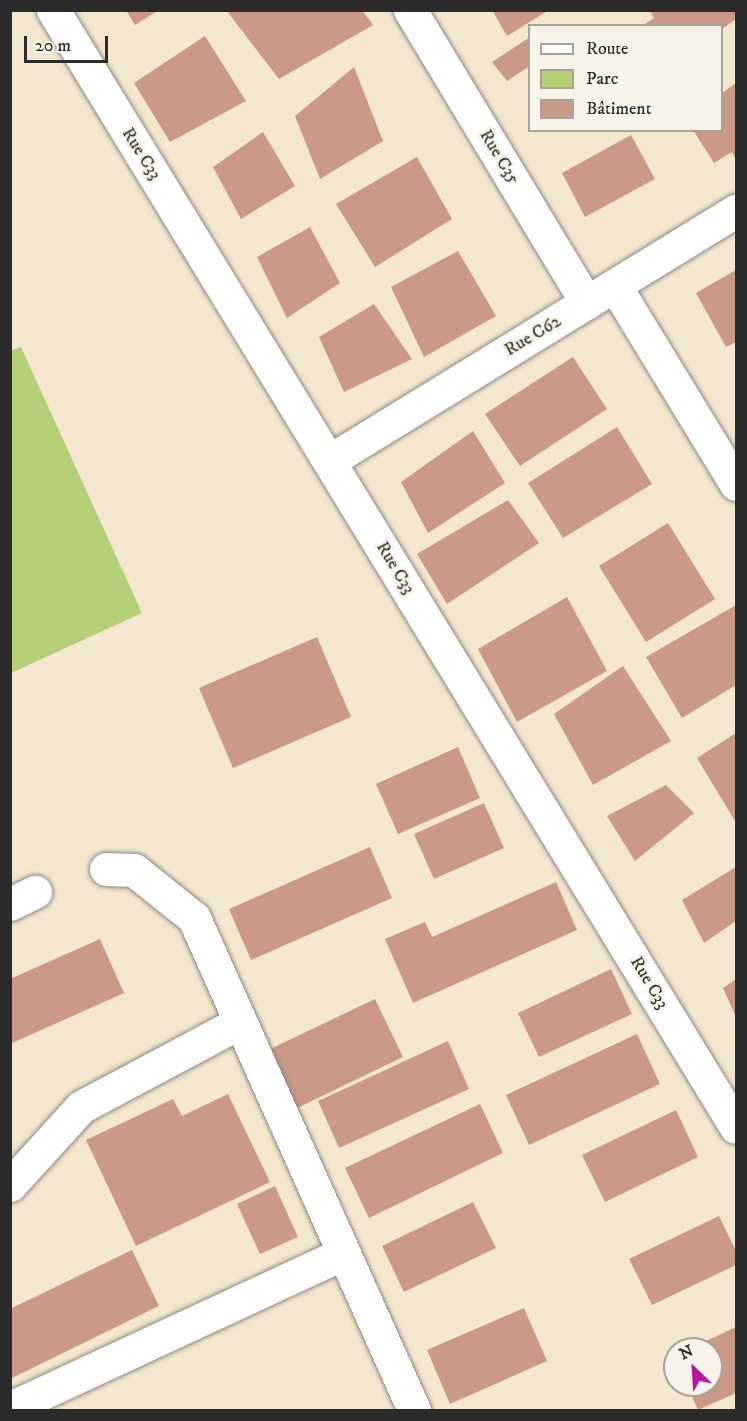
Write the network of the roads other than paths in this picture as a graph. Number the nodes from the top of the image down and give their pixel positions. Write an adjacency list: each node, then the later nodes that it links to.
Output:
1 (53, 10): 6 (street, Rue C33)
2 (410, 10): 5 (street, Rue C35)
3 (736, 211): 4 (street, Rue C62)
4 (615, 286): 5 (street, Rue C62); 7 (street)
5 (587, 303): 6 (street, Rue C62)
6 (329, 461): 10 (street, Rue C33)
7 (736, 484)
8 (106, 869): 9 (street)
9 (240, 1022): 11 (street); 12 (street)
10 (736, 1126)
11 (10, 1185)
12 (344, 1253): 13 (street); 14 (street)
13 (10, 1408)
14 (414, 1410)

